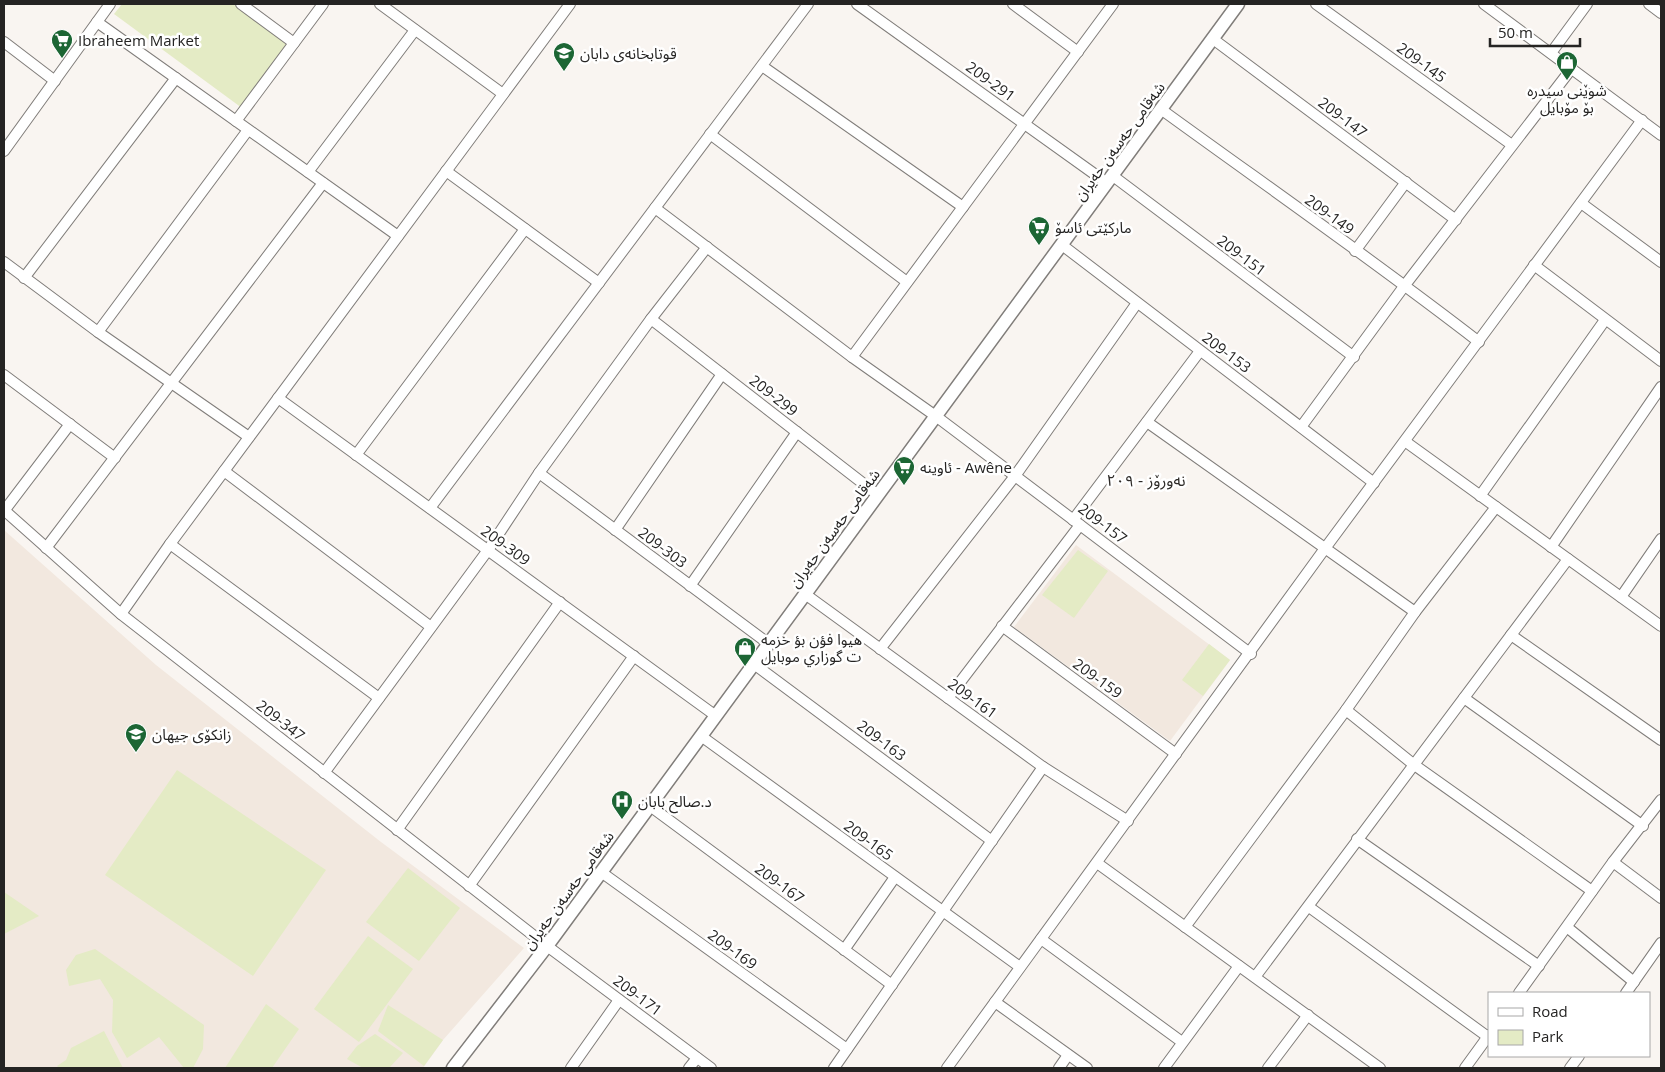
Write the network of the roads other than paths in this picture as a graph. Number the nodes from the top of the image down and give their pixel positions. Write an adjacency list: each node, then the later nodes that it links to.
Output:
1 (110, 4): 16 (street)
2 (241, 4): 20 (street)
3 (323, 4): 20 (street)
4 (380, 4): 17 (street)
5 (570, 4): 27 (street)
6 (808, 4): 23 (street)
7 (857, 4): 31 (street, 209-291)
8 (1013, 4): 21 (street)
9 (1113, 4): 21 (street)
10 (1238, 4): 18 (street, شەقامی حەسەن حەیران)
11 (1316, 4): 35 (street, 209-145)
12 (1484, 4): 22 (street)
13 (1587, 4): 22 (street)
14 (1649, 4): 15 (street)
15 (1661, 12)
16 (97, 22): 25 (street); 26 (street)
17 (415, 30): 27 (street); 38 (street)
18 (1213, 39): 28 (street, شەقامی حەسەن حەیران); 40 (street, 209-147)
19 (4, 42): 26 (street)
20 (294, 43): 30 (street)
21 (1078, 52): 31 (street)
22 (1551, 53): 24 (street)
23 (762, 66): 33 (street); 43 (street)
24 (1572, 68): 29 (street); 35 (street)
25 (176, 78): 30 (street); 54 (street)
26 (55, 82): 36 (street)
27 (503, 94): 37 (street)
28 (1162, 110): 39 (street, شەقامی حەسەن حەیران); 50 (street, 209-149)
29 (1642, 120): 34 (street); 42 (street)
30 (236, 121): 32 (street)
31 (1024, 124): 39 (street, 209-291); 43 (street)
32 (248, 130): 38 (street); 61 (street)
33 (710, 134): 44 (street); 55 (street)
34 (1661, 135)
35 (1512, 145): 45 (street)
36 (4, 151)
37 (446, 171): 46 (street); 47 (street)
38 (308, 172): 41 (street)
39 (1110, 180): 48 (street, شەقامی حەسەن حەیران); 64 (street, 209-151)
40 (1406, 182): 45 (street, 209-147); 50 (street)
41 (323, 183): 47 (street); 69 (street)
42 (1581, 203): 52 (street); 53 (street)
43 (963, 207): 55 (street)
44 (655, 208): 49 (street, 209-157); 56 (street)
45 (1456, 220): 57 (street)
46 (525, 229): 56 (street); 79 (street)
47 (398, 236): 71 (street)
48 (1062, 245): 58 (street, 209-153); 72 (street, شەقامی حەسەن حەیران)
49 (707, 247): 59 (street); 65 (street, 209-157)
50 (1355, 251): 57 (street, 209-149)
51 (4, 262): 54 (street)
52 (1661, 262)
53 (1534, 265): 60 (street); 62 (street)
54 (24, 278): 61 (street)
55 (907, 282): 65 (street)
56 (599, 283): 88 (street)
57 (1405, 285): 62 (street, 209-149); 64 (street)
58 (1138, 303): 63 (street, 209-153); 83 (street)
59 (651, 319): 67 (street, 209-299); 82 (street)
60 (1605, 320): 66 (street); 86 (street)
61 (98, 332): 69 (street)
62 (1479, 342): 78 (street)
63 (1200, 351): 73 (street); 75 (street, 209-153)
64 (1354, 356): 75 (street)
65 (852, 357): 72 (street, 209-157)
66 (1661, 361)
67 (722, 374): 76 (street, 209-299); 91 (street)
68 (4, 375): 74 (street)
69 (171, 382): 77 (street); 80 (street)
70 (1661, 387): 94 (street)
71 (278, 398): 77 (street); 79 (street, 209-309)
72 (937, 417): 83 (street, 209-157); 85 (street, شەقامی حەسەن حەیران)
73 (1147, 422): 90 (street); 96 (street)
74 (70, 424): 80 (street); 89 (street)
75 (1301, 428): 84 (street, 209-153)
76 (797, 432): 85 (street, 209-299); 99 (street)
77 (249, 437): 81 (street)
78 (1406, 442): 84 (street); 86 (street)
79 (356, 455): 88 (street, 209-309)
80 (115, 458): 95 (street)
81 (224, 471): 93 (street); 107 (street)
82 (539, 473): 91 (street, 209-303); 97 (street)
83 (1015, 476): 90 (street, 209-157); 110 (street)
84 (1374, 483): 96 (street)
85 (878, 495): 100 (street, شەقامی حەسەن حەیران)
86 (1480, 496): 87 (street)
87 (1496, 507): 94 (street); 103 (street)
88 (430, 508): 97 (street, 209-309)
89 (4, 510): 95 (street, 209-347)
90 (1077, 522): 105 (street); 111 (street, 209-157)
91 (615, 530): 99 (street, 209-303)
92 (1661, 539): 101 (street)
93 (170, 544): 104 (street); 114 (street)
94 (1551, 547): 98 (street)
95 (46, 548): 104 (street, 209-347)
96 (1326, 548): 103 (street); 111 (street)
97 (488, 550): 102 (street, 209-309); 107 (street)
98 (1568, 559): 101 (street); 108 (street)
99 (690, 586): 109 (street, 209-303)
100 (805, 594): 109 (street, شەقامی حەسەن حەیران); 110 (street, 209-161)
101 (1621, 597): 106 (street)
102 (560, 602): 112 (street, 209-309); 129 (street)
103 (1415, 612): 117 (street)
104 (120, 614): 124 (street, 209-347)
105 (1002, 626): 115 (street); 121 (street, 209-159)
106 (1661, 626)
107 (431, 627): 114 (street)
108 (1511, 635): 116 (street); 120 (street)
109 (769, 644): 113 (street, شەقامی حەسەن حەیران)
110 (880, 649): 115 (street, 209-161)
111 (1251, 654): 121 (street)
112 (634, 656): 118 (street, 209-309); 136 (street)
113 (754, 664): 118 (street, شەقامی حەسەن حەیران); 131 (street, 209-163)
114 (379, 698): 124 (street)
115 (948, 698): 123 (street, 209-161)
116 (1464, 698): 122 (street); 128 (street)
117 (1346, 710): 122 (street); 141 (street)
118 (716, 716): 119 (street, شەقامی حەسەن حەیران)
119 (701, 736): 126 (street, شەقامی حەسەن حەیران); 135 (street, 209-165)
120 (1661, 740)
121 (1176, 754): 127 (street)
122 (1413, 764): 130 (street); 137 (street)
123 (1043, 767): 127 (street, 209-161); 131 (street)
124 (324, 773): 129 (street, 209-347)
125 (1661, 800): 128 (street)
126 (650, 806): 134 (street, شەقامی حەسەن حەیران); 146 (street, 209-167)
127 (1128, 821): 133 (street)
128 (1643, 826): 132 (street)
129 (397, 830): 136 (street, 209-347)
130 (1356, 839): 139 (street); 148 (street)
131 (992, 841): 140 (street)
132 (1613, 862): 137 (street); 138 (street)
133 (1097, 863): 141 (street); 143 (street)
134 (601, 872): 145 (street, شەقامی حەسەن حەیران); 160 (street, 209-169)
135 (895, 877): 140 (street, 209-165); 146 (street)
136 (469, 886): 145 (street, 209-347)
137 (1592, 891): 142 (street)
138 (1661, 898)
139 (1309, 908): 150 (street); 158 (street)
140 (943, 912): 149 (street, 209-165); 152 (street)
141 (1185, 927): 147 (street)
142 (1568, 928): 148 (street); 151 (street)
143 (1041, 939): 149 (street); 159 (street)
144 (1661, 943): 151 (street)
145 (547, 946): 155 (street, 209-171); 165 (street, شەقامی حەسەن حەیران)
146 (844, 950): 152 (street, 209-167)
147 (1239, 966): 150 (street); 159 (street)
148 (1539, 966): 153 (street)
149 (1020, 967): 156 (street)
150 (1254, 977): 157 (street)
151 (1634, 982): 154 (street)
152 (892, 985): 160 (street)
153 (1520, 992)
154 (1627, 992)
155 (619, 1000): 163 (street, 209-171); 166 (street)
156 (995, 1002): 161 (street); 170 (street)
157 (1308, 1015): 164 (street); 174 (street)
158 (1488, 1036): 175 (street)
159 (1182, 1042): 173 (street)
160 (848, 1049): 169 (street)
161 (1068, 1055): 171 (street); 172 (street)
162 (1578, 1057): 176 (street)
163 (697, 1058): 167 (street); 168 (street, 209-171)
164 (1376, 1067)
165 (453, 1068)
166 (571, 1068)
167 (689, 1068)
168 (711, 1068)
169 (834, 1068)
170 (947, 1068)
171 (1058, 1068)
172 (1087, 1068)
173 (1164, 1068)
174 (1268, 1068)
175 (1465, 1068)
176 (1570, 1068)

